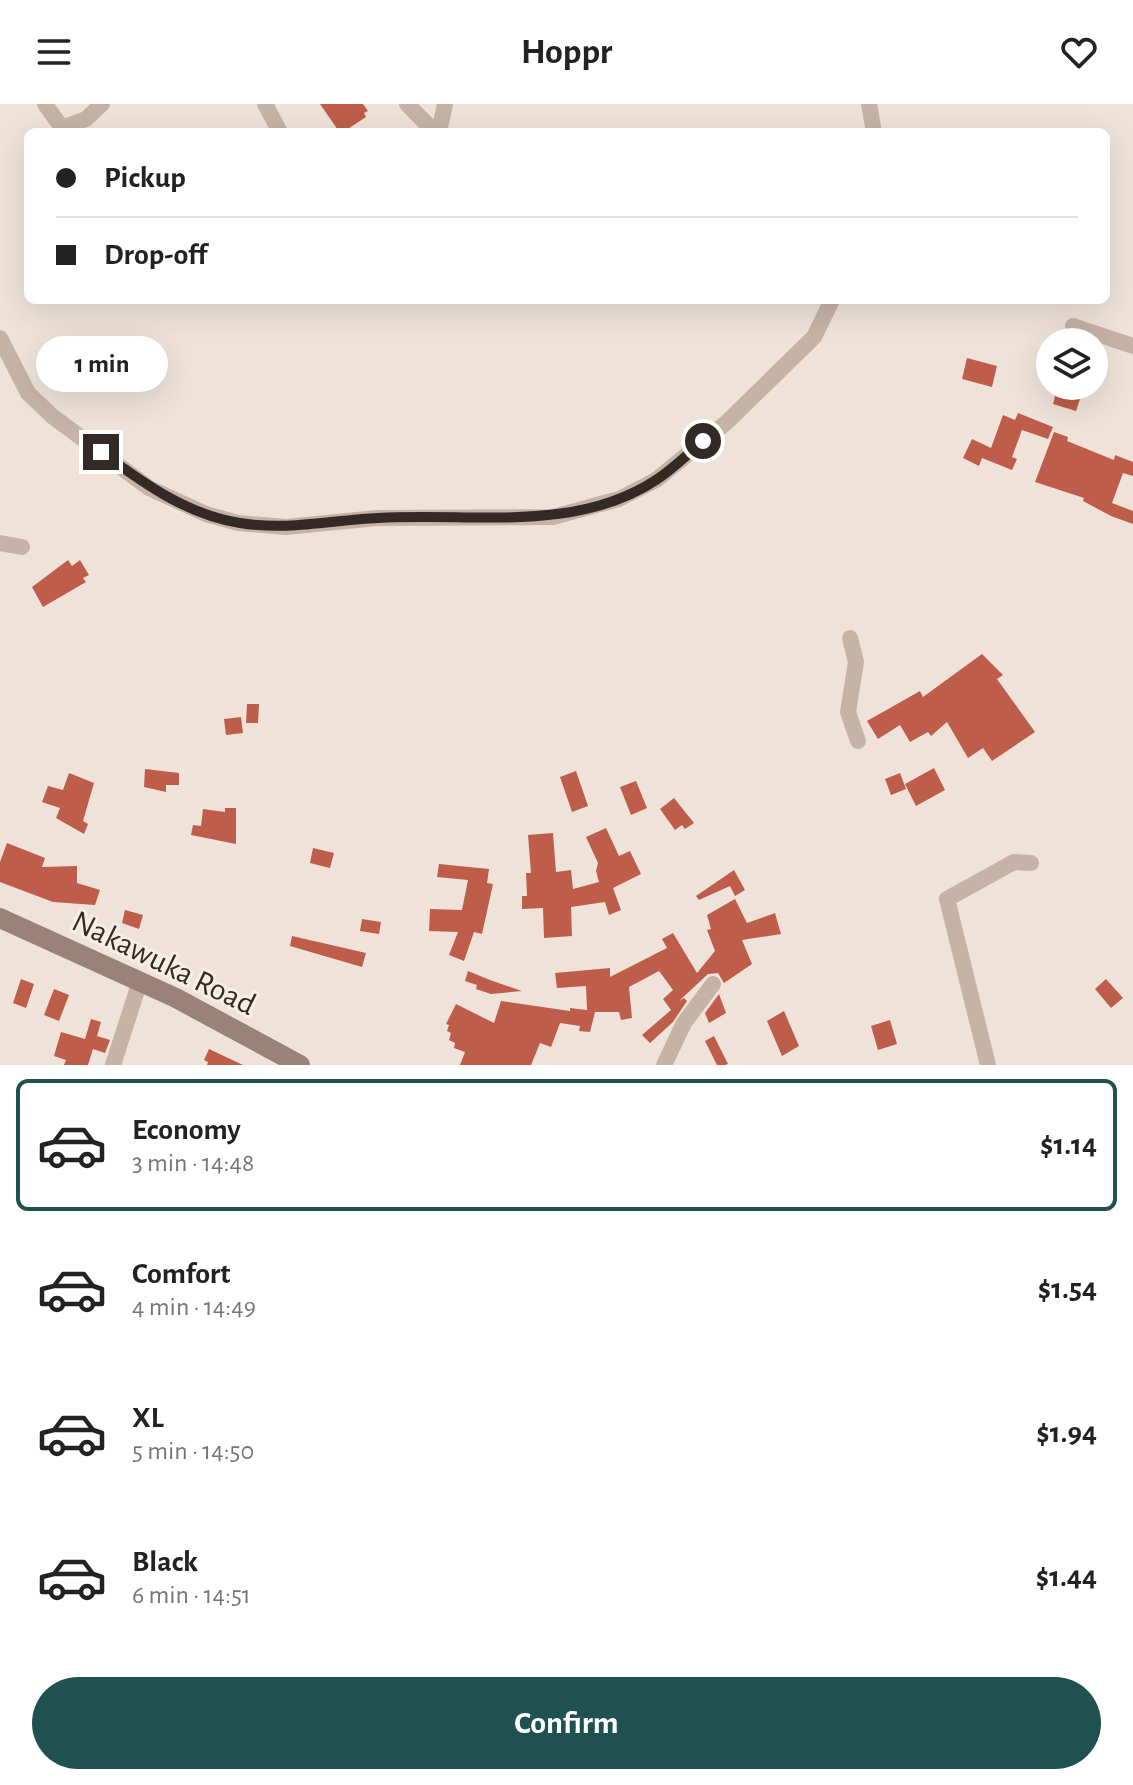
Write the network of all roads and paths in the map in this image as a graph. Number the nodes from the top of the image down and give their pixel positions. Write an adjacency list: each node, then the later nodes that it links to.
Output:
1 (45, 104): 2 (street)
2 (102, 104)
3 (265, 104): 7 (street)
4 (407, 104): 8 (street)
5 (445, 104): 9 (street)
6 (869, 104): 10 (street)
7 (278, 128)
8 (433, 128)
9 (438, 128)
10 (873, 128)
11 (830, 304): 13 (street)
12 (1073, 326): 14 (street)
13 (2, 345)
14 (1133, 346)
15 (0, 543): 16 (street)
16 (22, 547)
17 (850, 638): 18 (street)
18 (858, 741)
19 (1031, 863): 26 (street)
20 (0, 918): 21 (main road, Nakawuka Road)
21 (140, 981): 23 (street); 24 (main road, Nakawuka Road)
22 (713, 984): 25 (street)
23 (113, 1065)
24 (300, 1065)
25 (664, 1065)
26 (988, 1065)

